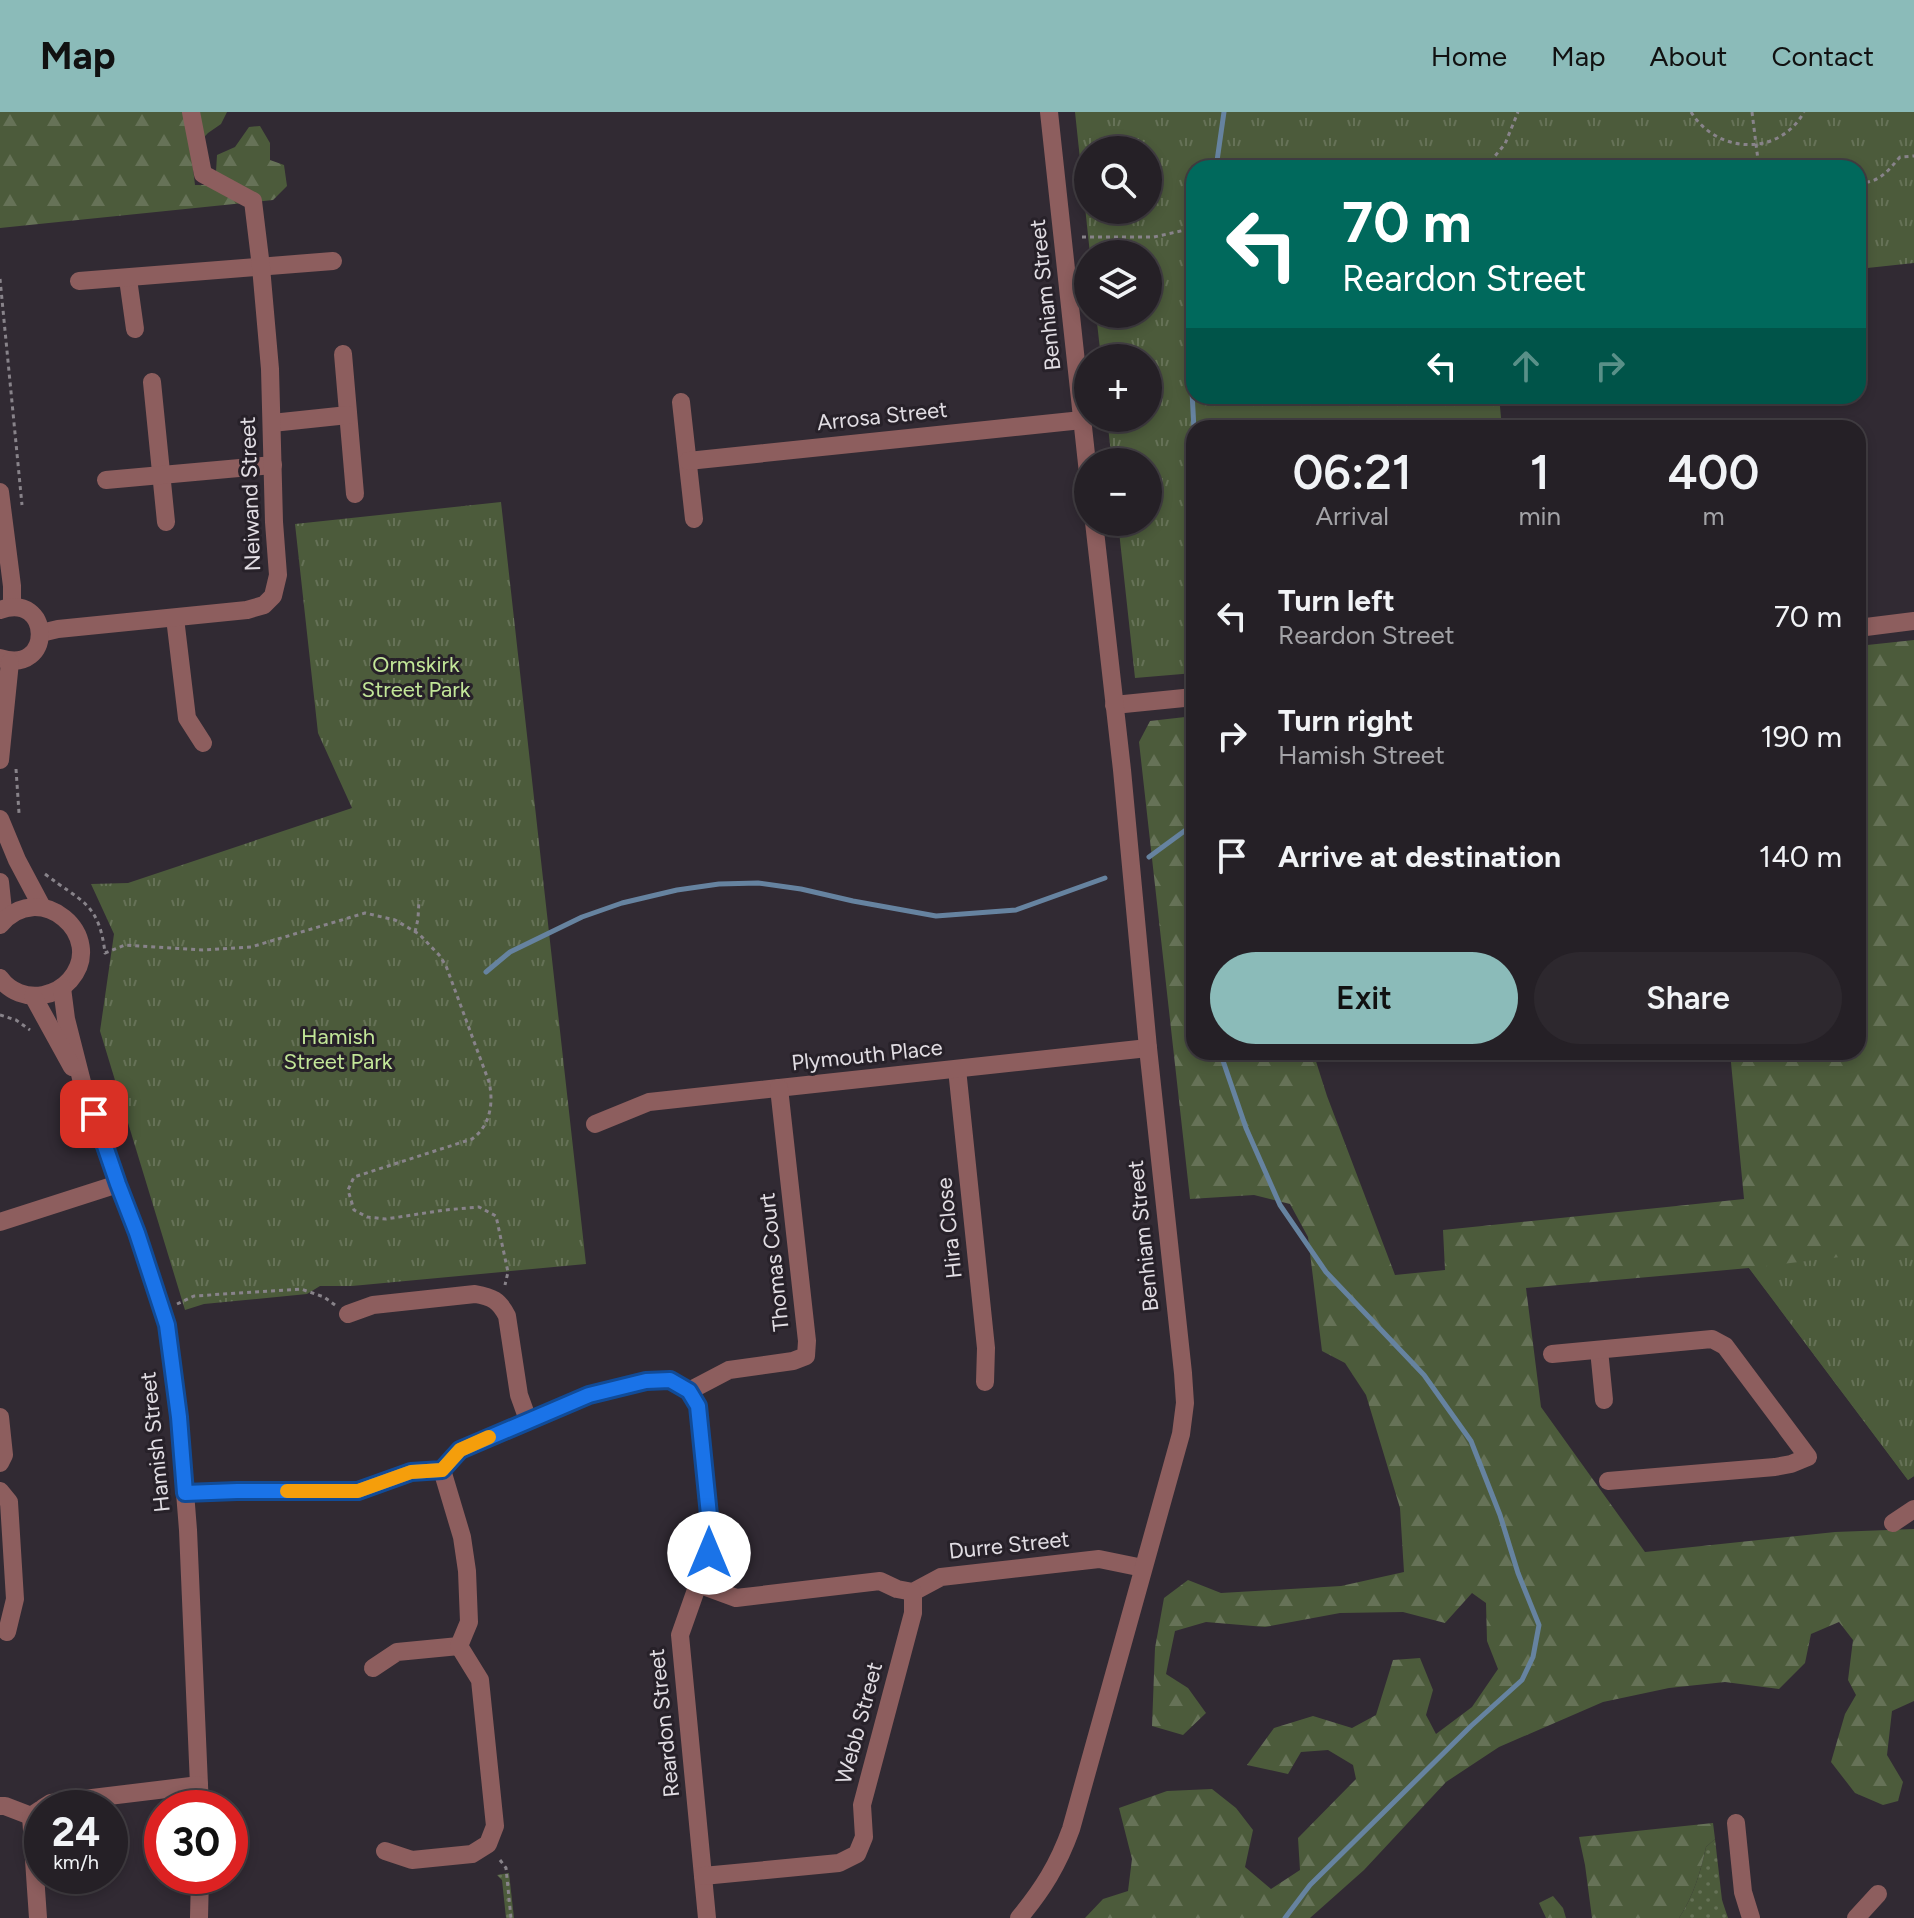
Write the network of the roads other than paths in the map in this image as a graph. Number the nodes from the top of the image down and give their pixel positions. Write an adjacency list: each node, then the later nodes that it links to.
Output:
1 (191, 112): 4 (street, Neiwand Street)
2 (1049, 112): 8 (street, Benhiam Street)
3 (333, 261): 4 (street)
4 (261, 267): 5 (street); 14 (street, Neiwand Street)
5 (128, 279): 6 (street); 7 (street)
6 (79, 281)
7 (135, 329)
8 (1074, 344)
9 (343, 354): 12 (street)
10 (152, 382): 17 (street)
11 (681, 402): 15 (street)
12 (348, 415): 14 (street); 20 (street)
13 (1074, 421): 15 (street, Arrosa Street)
14 (272, 423): 16 (street, Neiwand Street)
15 (688, 461): 21 (street)
16 (273, 465): 17 (street); 25 (street, Neiwand Street)
17 (161, 475): 18 (street); 22 (street)
18 (106, 480)
19 (0, 492): 24 (street)
20 (355, 494)
21 (694, 519)
22 (166, 522)
23 (1096, 536): 31 (street, Benhiam Street)
24 (6, 608): 28 (street)
25 (175, 618): 28 (street, Neiwand Street); 32 (street)
26 (1914, 621): 27 (street)
27 (1866, 627)
28 (41, 633): 29 (street)
29 (5, 660): 33 (street)
30 (1186, 698): 31 (street)
31 (1114, 705): 43 (street, Benhiam Street)
32 (203, 743)
33 (8, 762)
34 (0, 806): 35 (street)
35 (0, 819): 36 (street); 38 (street)
36 (0, 833)
37 (0, 882): 39 (street)
38 (42, 907): 39 (street); 41 (street)
39 (2, 922)
40 (2, 982): 42 (street)
41 (62, 988): 42 (street); 45 (street, Hamish Street)
42 (33, 996): 45 (street, Hamish Street)
43 (1148, 1048): 44 (street, Plymouth Place); 65 (street, Benhiam Street)
44 (957, 1069): 46 (street, Plymouth Place); 53 (street, Hira Close)
45 (83, 1086): 48 (street, Hamish Street)
46 (779, 1088): 47 (street, Plymouth Place); 54 (street, Thomas Court)
47 (595, 1124)
48 (118, 1184): 49 (street); 62 (street, Hamish Street)
49 (0, 1222)
50 (348, 1314): 57 (street)
51 (1599, 1350): 52 (street); 55 (street); 60 (street)
52 (1552, 1354)
53 (985, 1382)
54 (689, 1391): 57 (street); 66 (street, Reardon Street)
55 (1604, 1400)
56 (0, 1417): 58 (street)
57 (528, 1420): 59 (street)
58 (0, 1463)
59 (442, 1470): 62 (street); 69 (street)
60 (1608, 1481)
61 (0, 1491): 68 (street)
62 (185, 1493): 71 (street, Hamish Street)
63 (1914, 1509): 64 (street)
64 (1893, 1523)
65 (1143, 1568): 67 (street, Durre Street); 85 (street, Benhiam Street)
66 (698, 1584): 67 (street); 78 (street, Reardon Street)
67 (913, 1592): 78 (street, Webb Street)
68 (7, 1632)
69 (459, 1646): 70 (street); 77 (street)
70 (373, 1668)
71 (199, 1785): 72 (street, Hamish Street); 73 (street)
72 (199, 1790)
73 (128, 1794)
74 (0, 1806): 75 (street)
75 (24, 1809)
76 (1736, 1823): 86 (street)
77 (385, 1851)
78 (703, 1876): 84 (street, Reardon Street)
79 (38, 1894): 82 (street)
80 (200, 1894): 83 (street)
81 (1878, 1894): 87 (street)
82 (38, 1918)
83 (199, 1918)
84 (707, 1918)
85 (1019, 1918)
86 (1751, 1918)
87 (1856, 1918)

